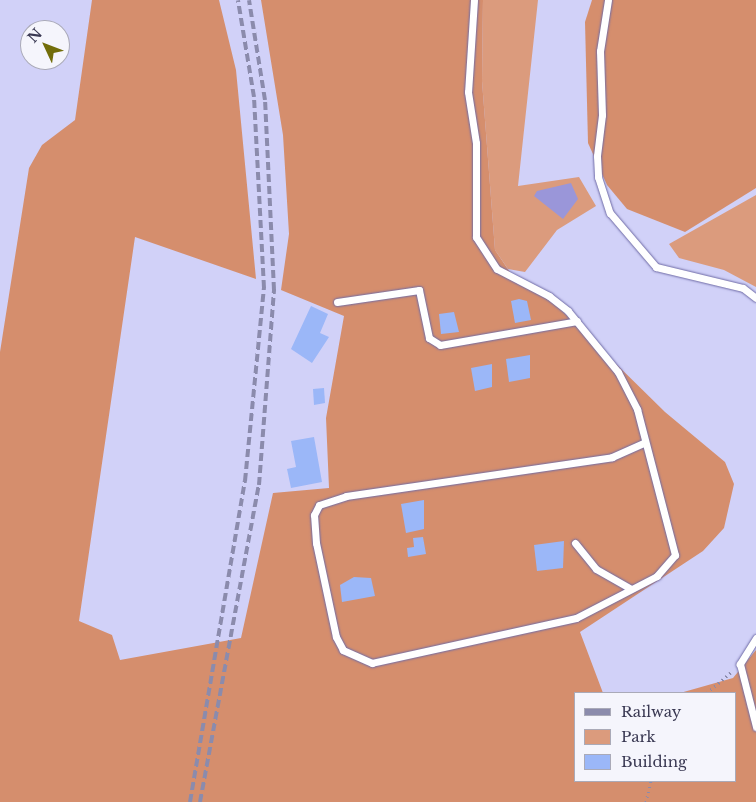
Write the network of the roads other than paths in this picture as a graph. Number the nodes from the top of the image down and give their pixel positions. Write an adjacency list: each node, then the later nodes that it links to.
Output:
1 (474, 0): 5 (lane)
2 (608, 0): 3 (lane)
3 (756, 298)
4 (337, 302): 5 (lane)
5 (577, 321): 6 (lane)
6 (644, 443): 8 (lane); 8 (lane)
7 (575, 543): 8 (lane)
8 (631, 588)
9 (756, 638): 10 (lane)
10 (756, 727)

